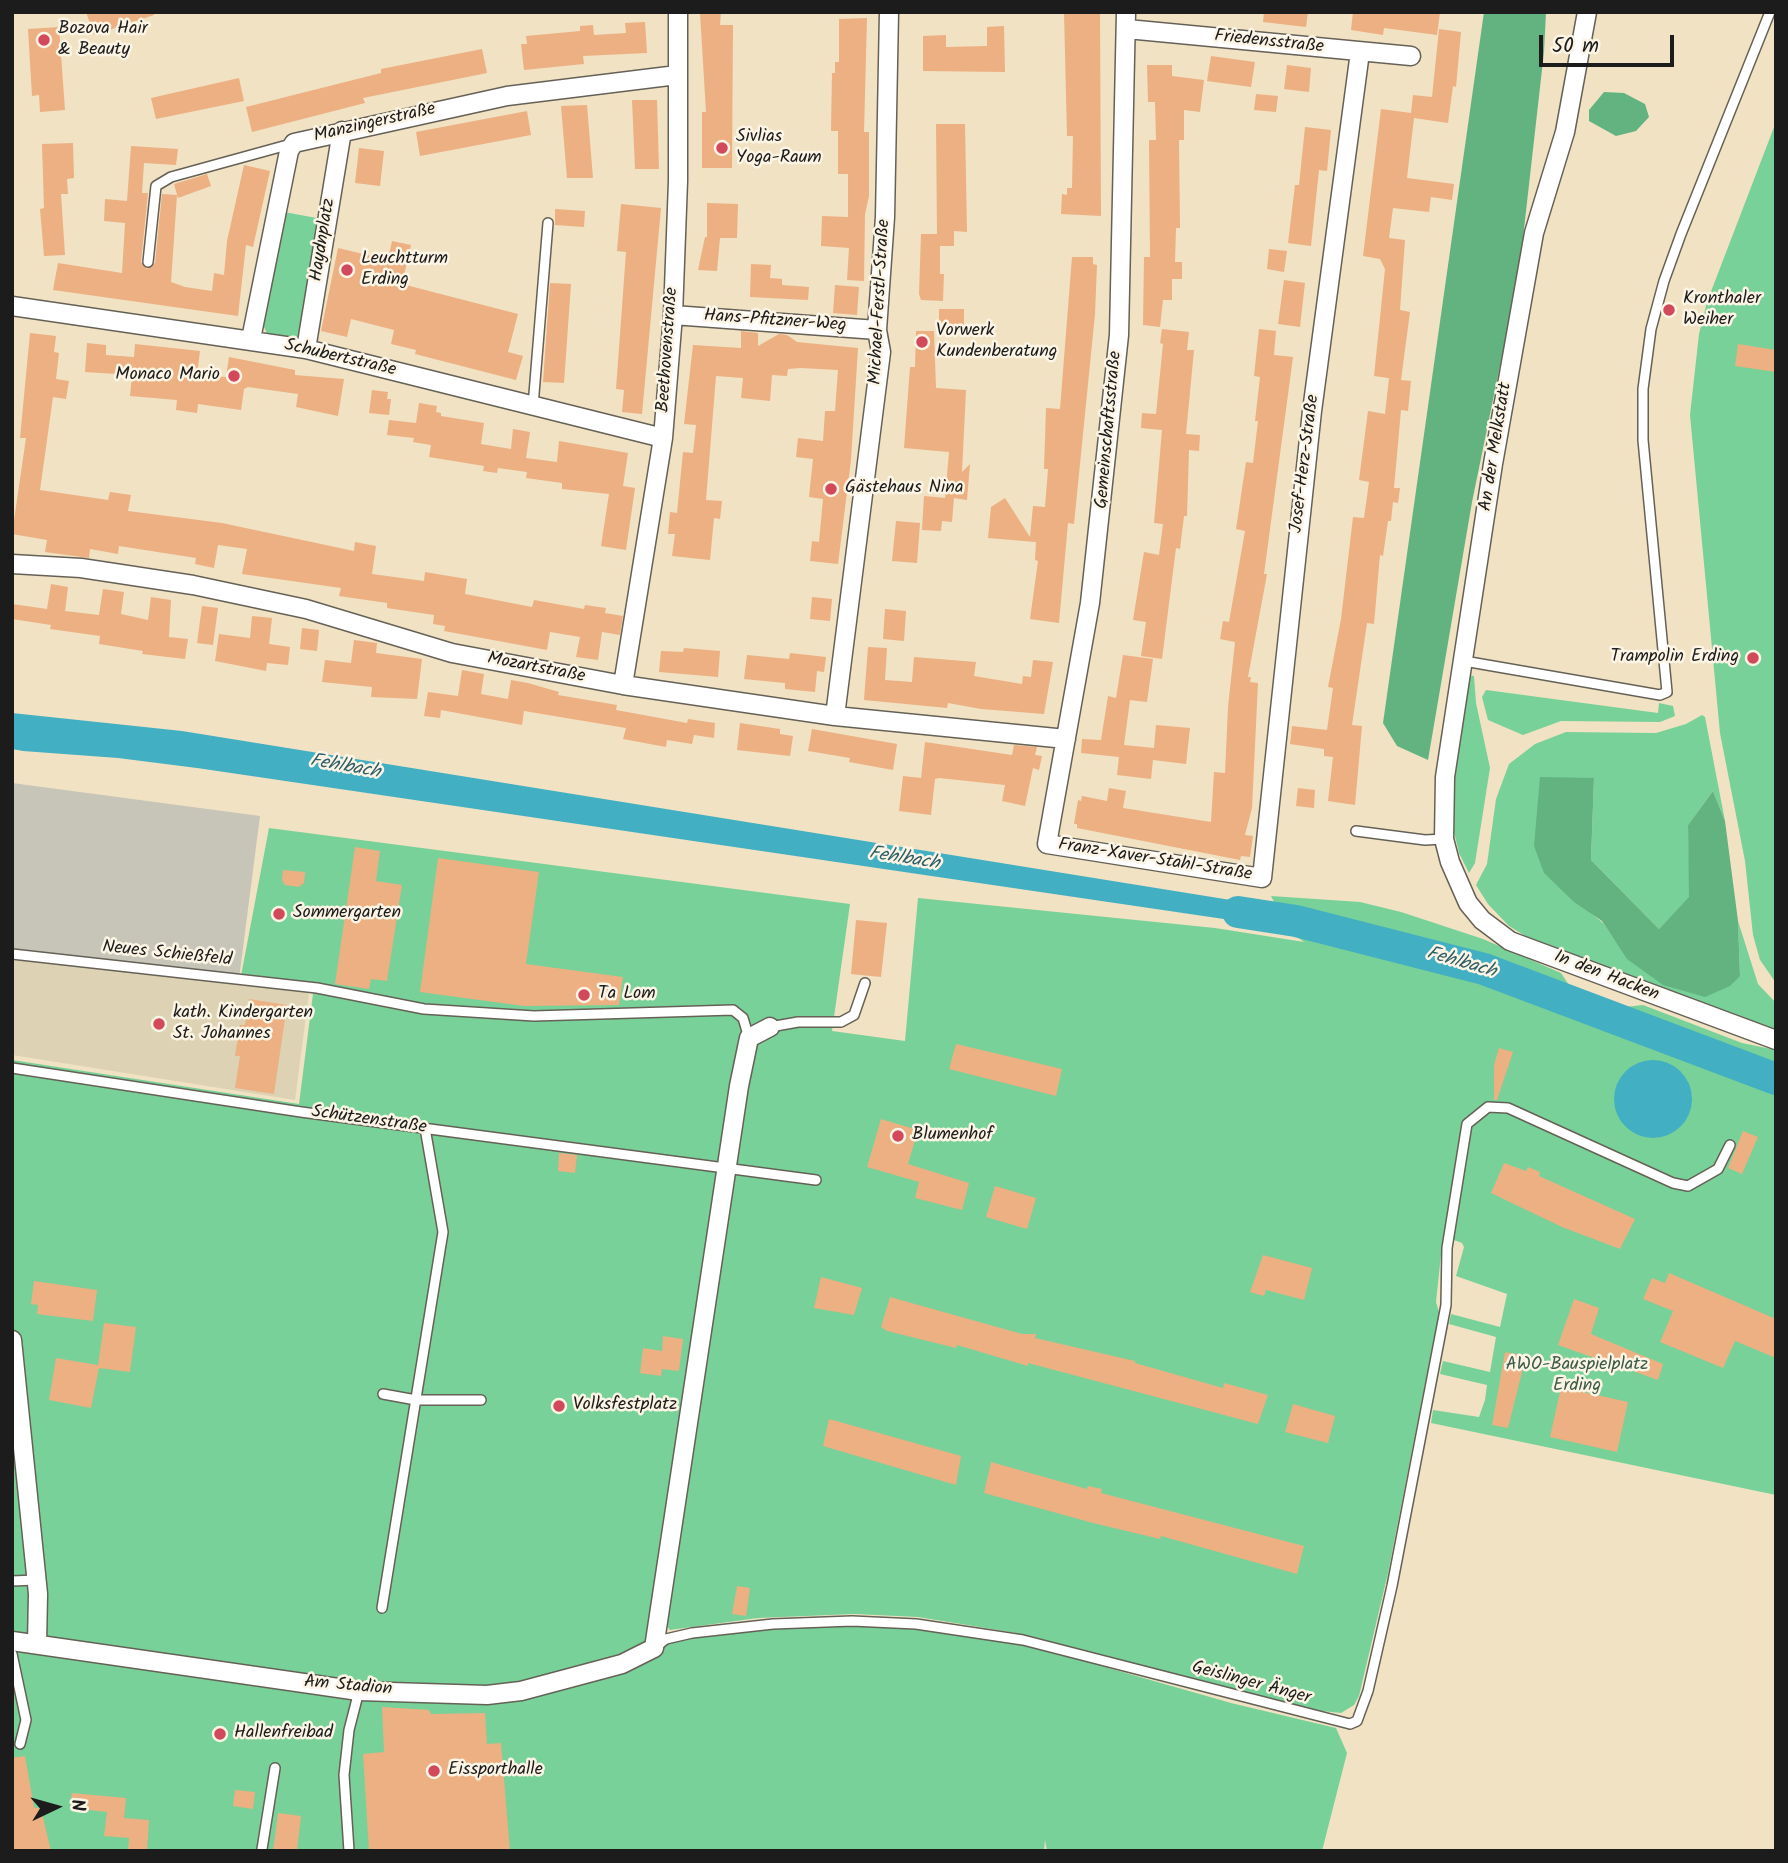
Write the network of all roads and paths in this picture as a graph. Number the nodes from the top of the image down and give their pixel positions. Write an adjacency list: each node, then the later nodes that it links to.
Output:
1 (678, 12): 8 (street, Beethovenstraße)
2 (889, 12): 15 (street, Michael-Ferstl-Straße)
3 (1587, 12): 21 (street, An der Melkstatt)
4 (1770, 12): 21 (lane)
5 (1126, 21): 6 (street, Friedensstraße); 24 (street, Gemeinschaftsstraße)
6 (1360, 52): 7 (street, Friedensstraße); 28 (street, Josef-Herz-Straße)
7 (1411, 56)
8 (677, 75): 9 (street, Manzingerstraße); 14 (street, Beethovenstraße)
9 (342, 131): 10 (street, Manzingerstraße); 17 (street, Haydnplatz)
10 (294, 143): 12 (lane, Manzingerstraße); 16 (street)
11 (548, 223): 18 (lane)
12 (148, 262)
13 (12, 306): 16 (street, Schubertstraße)
14 (673, 315): 15 (street, Hans-Pfitzner-Weg); 19 (street, Beethovenstraße)
15 (877, 330): 23 (street, Michael-Ferstl-Straße)
16 (250, 339): 17 (street, Schubertstraße)
17 (306, 349): 18 (street, Schubertstraße)
18 (533, 406): 19 (street, Schubertstraße)
19 (663, 438): 22 (street, Beethovenstraße)
20 (12, 564): 22 (street, Mozartstraße)
21 (1464, 662): 26 (street, An der Melkstatt)
22 (623, 685): 23 (street, Mozartstraße)
23 (835, 716): 24 (street, Mozartstraße)
24 (1066, 739): 27 (street, Gemeinschaftsstraße)
25 (1356, 831): 26 (lane)
26 (1444, 839): 29 (street, An der Melkstatt)
27 (1047, 844): 28 (street, Franz-Xaver-Stahl-Straße)
28 (1262, 878)
29 (1459, 884): 34 (street, In den Hacken)
30 (12, 954): 33 (lane, Neues Schießfeld)
31 (865, 983): 32 (lane)
32 (770, 1027): 33 (street)
33 (750, 1038): 38 (street)
34 (1776, 1040)
35 (12, 1068): 36 (lane, Schützenstraße)
36 (425, 1128): 38 (lane, Schützenstraße); 44 (lane)
37 (1730, 1145): 50 (lane, Geislinger Änger)
38 (727, 1168): 39 (lane, Schützenstraße); 50 (street)
39 (816, 1180)
40 (12, 1340): 41 (street)
41 (13, 1348): 45 (street)
42 (383, 1394): 44 (lane)
43 (481, 1399): 44 (lane)
44 (416, 1400): 47 (lane)
45 (36, 1580): 46 (lane); 49 (street)
46 (12, 1581)
47 (383, 1608)
48 (12, 1641): 49 (street, Am Stadion)
49 (37, 1644): 51 (street, Am Stadion); 52 (street, Am Stadion)
50 (654, 1648): 52 (street, Am Stadion)
51 (12, 1652): 53 (lane)
52 (359, 1691): 56 (lane)
53 (20, 1744)
54 (275, 1768): 55 (lane)
55 (262, 1849)
56 (349, 1851)

